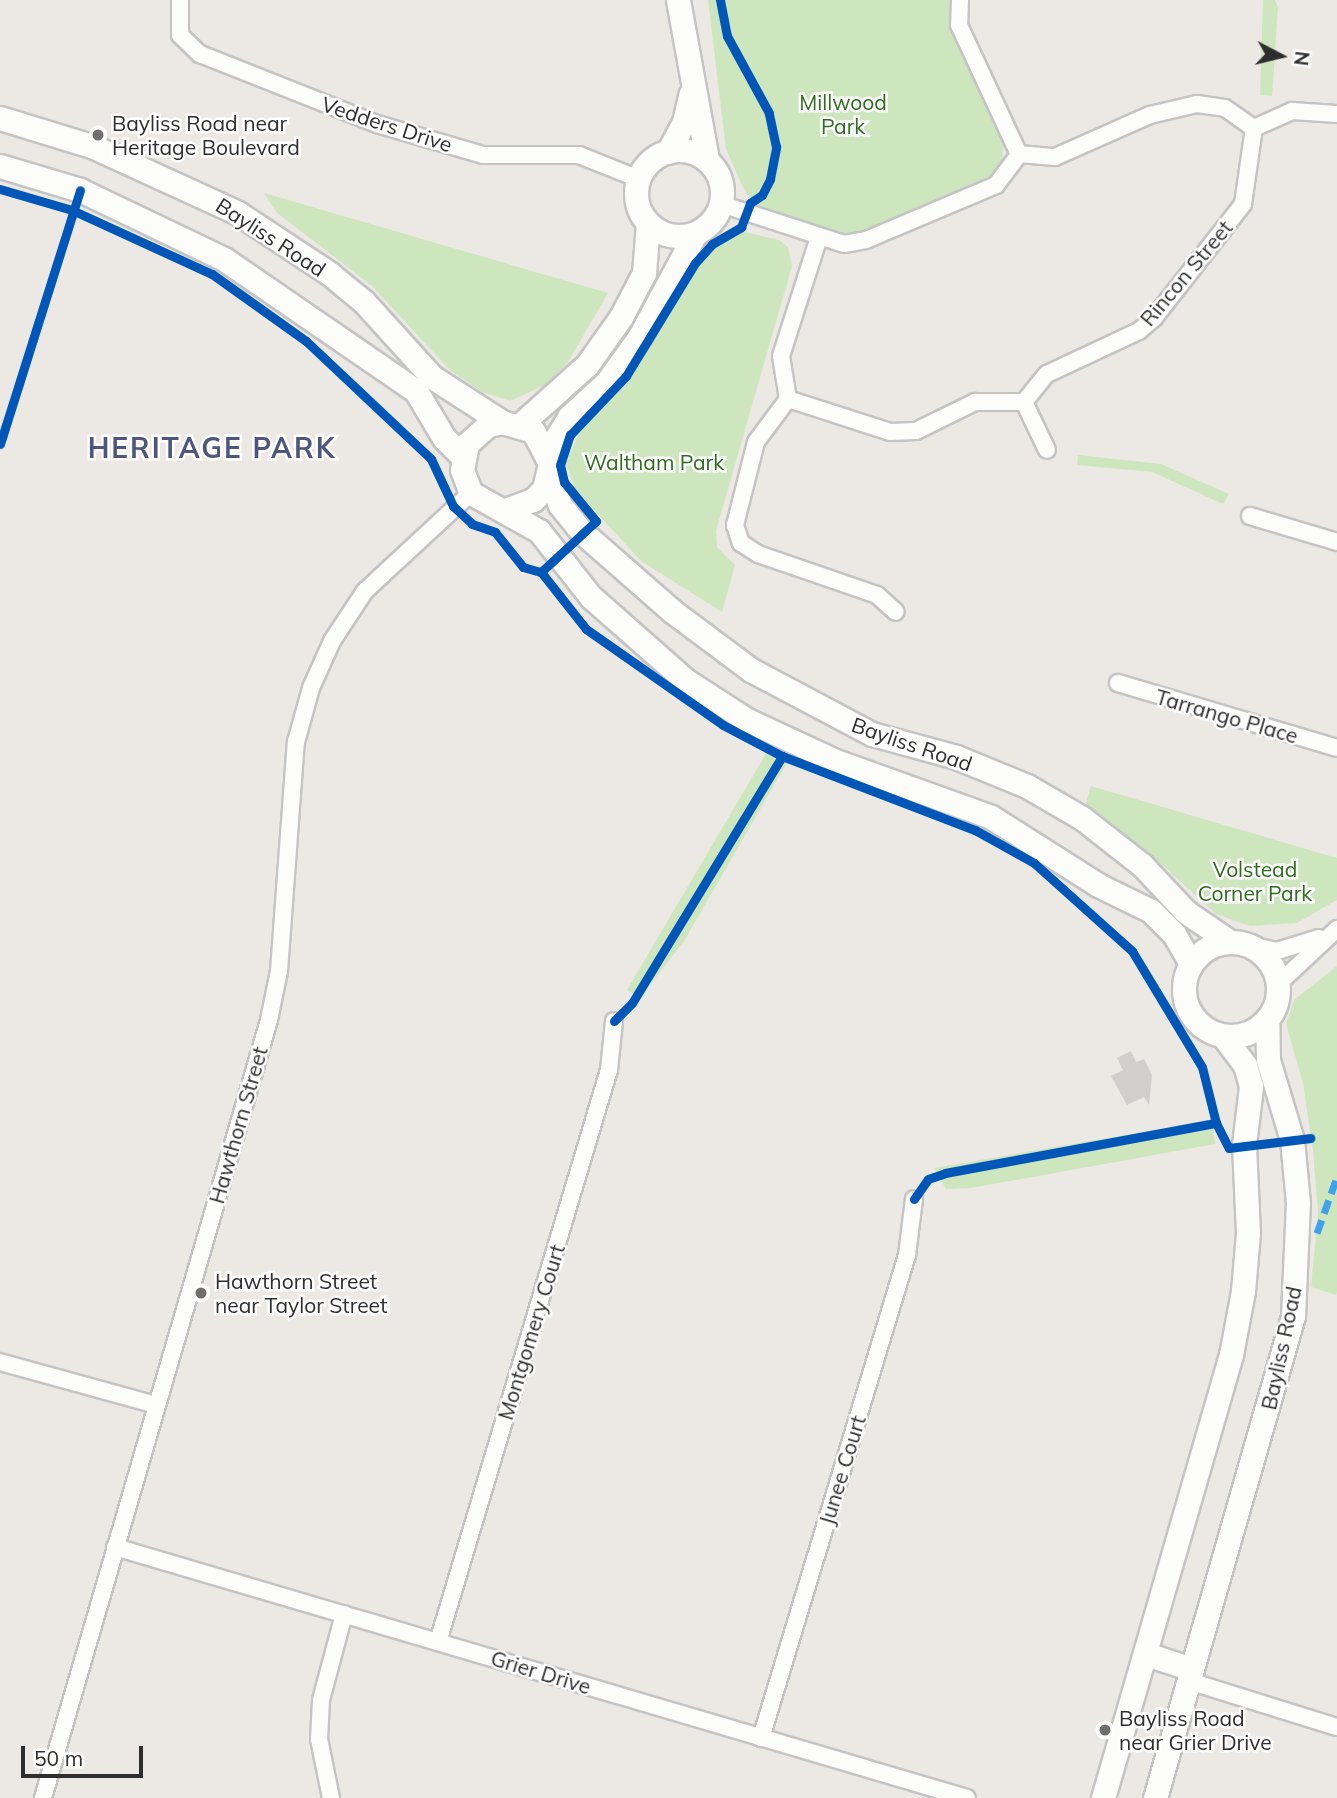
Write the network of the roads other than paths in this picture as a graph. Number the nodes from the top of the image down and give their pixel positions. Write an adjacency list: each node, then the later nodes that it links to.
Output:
1 (180, 0): 12 (street, Vedders Drive)
2 (678, 0): 4 (street)
3 (960, 0): 9 (street)
4 (694, 75): 8 (street); 10 (street)
5 (1337, 114): 7 (street)
6 (0, 118): 19 (street, Bayliss Road)
7 (1254, 128): 9 (street); 18 (street, Rincon Street)
8 (668, 152): 10 (street); 12 (street)
9 (1019, 154): 16 (street)
10 (707, 160): 13 (street)
11 (0, 166): 22 (street)
12 (639, 179): 14 (street)
13 (721, 204): 15 (street); 16 (street)
14 (648, 223): 15 (street); 19 (street)
15 (695, 234): 21 (street)
16 (819, 237): 17 (street)
17 (788, 399): 18 (street); 28 (street)
18 (1024, 402): 20 (street)
19 (512, 423): 21 (street, Bayliss Road); 22 (street)
20 (1047, 450)
21 (548, 451): 23 (street, Bayliss Road)
22 (463, 457): 24 (street)
23 (549, 475): 25 (street); 32 (street, Bayliss Road)
24 (471, 493): 25 (street, Bayliss Road); 40 (street, Hawthorn Street)
25 (505, 510): 33 (street, Bayliss Road)
26 (1250, 516): 27 (street)
27 (1337, 542)
28 (897, 612)
29 (1118, 683): 30 (street, Tarrango Place)
30 (1337, 748)
31 (1331, 933): 32 (street); 34 (street)
32 (1240, 943): 33 (street); 34 (street, Bayliss Road)
33 (1191, 963): 37 (street)
34 (1278, 984): 36 (street, Bayliss Road)
35 (614, 1021): 43 (street, Montgomery Court)
36 (1267, 1021): 37 (street); 45 (street, Bayliss Road)
37 (1224, 1037): 44 (street)
38 (914, 1199): 47 (street, Junee Court)
39 (0, 1362): 40 (street)
40 (156, 1405): 41 (street, Hawthorn Street)
41 (115, 1547): 42 (street, Grier Drive); 48 (street, Hawthorn Street)
42 (344, 1614): 43 (street, Grier Drive); 49 (street)
43 (438, 1642): 47 (street, Grier Drive)
44 (1146, 1654): 45 (street); 51 (street)
45 (1190, 1675): 46 (street); 52 (street, Bayliss Road)
46 (1337, 1727)
47 (761, 1738): 50 (street, Grier Drive)
48 (43, 1798)
49 (331, 1798)
50 (967, 1798)
51 (1104, 1798)
52 (1155, 1798)

